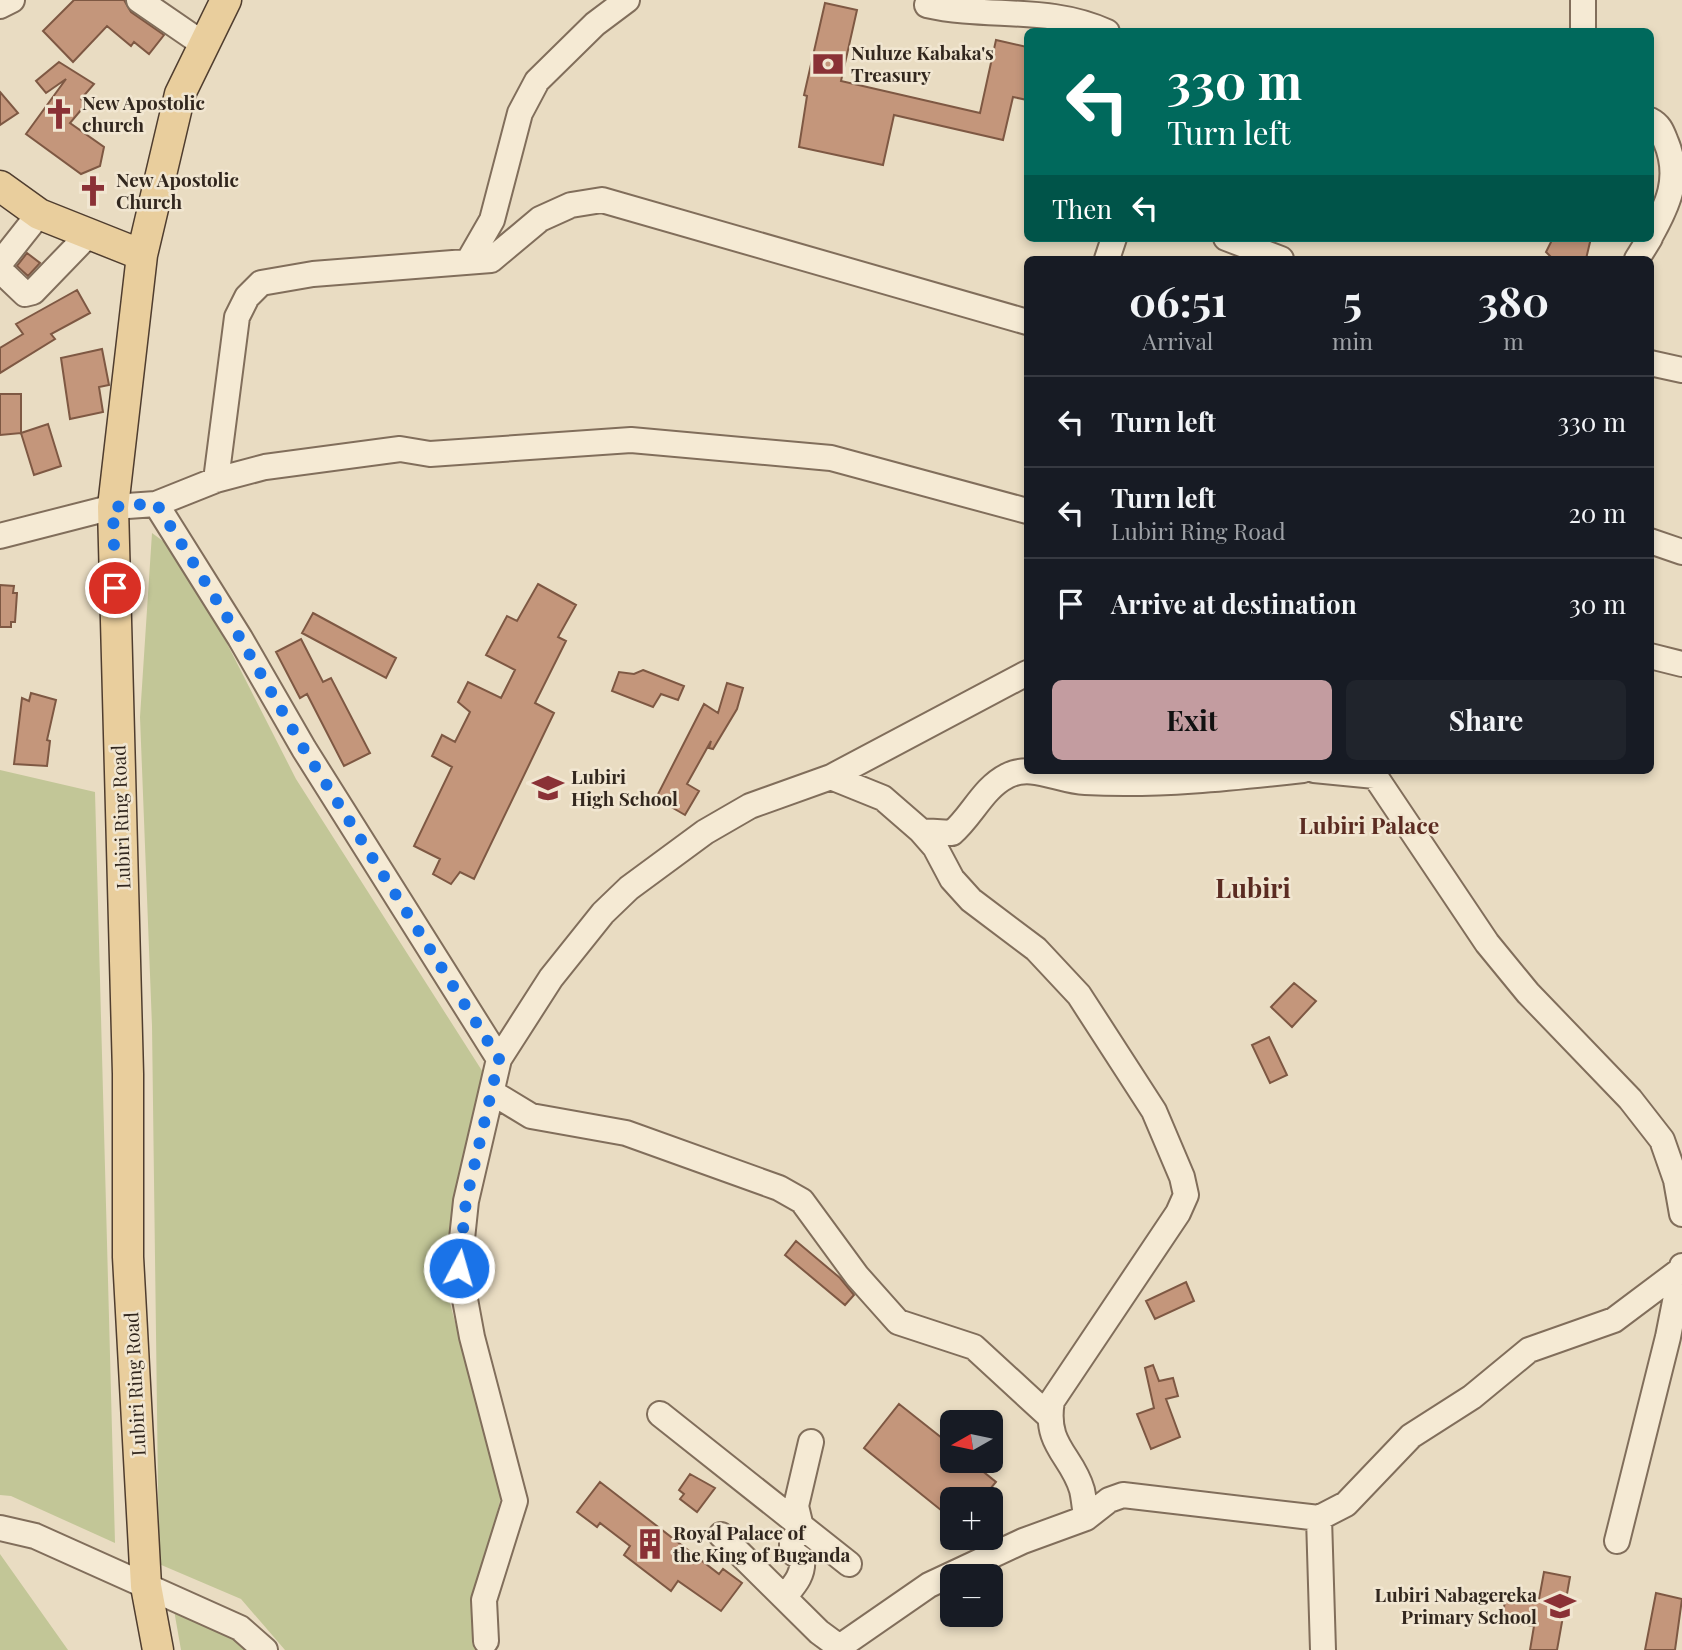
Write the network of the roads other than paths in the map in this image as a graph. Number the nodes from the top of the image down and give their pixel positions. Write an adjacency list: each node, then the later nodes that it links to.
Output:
1 (12, 0): 7 (street)
2 (139, 0): 10 (street)
3 (226, 0): 10 (main road, Lubiri Ring Road)
4 (627, 0): 19 (street)
5 (1583, 0): 9 (street)
6 (927, 5): 8 (street)
7 (0, 6)
8 (1099, 28)
9 (1583, 28)
10 (203, 44): 17 (main road, Lubiri Ring Road)
11 (1654, 122): 14 (street)
12 (0, 186): 13 (main road)
13 (40, 214): 15 (main road); 15 (street)
14 (1654, 230)
15 (89, 234): 17 (main road)
16 (1236, 242): 18 (street)
17 (142, 255): 25 (main road, Lubiri Ring Road)
18 (1273, 256)
19 (469, 260): 20 (street); 23 (street)
20 (1024, 321)
21 (1654, 364): 22 (street)
22 (1682, 370)
23 (216, 480): 24 (street); 26 (street)
24 (156, 503): 25 (street); 39 (street)
25 (113, 507): 27 (street); 53 (main road, Lubiri Ring Road)
26 (1024, 510)
27 (0, 536)
28 (1654, 542): 29 (street)
29 (1682, 552)
30 (1654, 657): 31 (street)
31 (1682, 664)
32 (1024, 675): 37 (street)
33 (1024, 772): 38 (street)
34 (1042, 774): 35 (street)
35 (1266, 774)
36 (1374, 774): 41 (street)
37 (831, 777): 38 (street); 39 (street)
38 (921, 831): 44 (street)
39 (499, 1059): 40 (street)
40 (493, 1093): 44 (street); 55 (street)
41 (1682, 1214)
42 (1682, 1267): 47 (street); 51 (street)
43 (660, 1414): 48 (street)
44 (1049, 1416): 46 (street)
45 (811, 1442): 48 (street)
46 (1086, 1518): 47 (street); 56 (street)
47 (1319, 1518): 59 (street)
48 (801, 1527): 52 (street); 54 (street)
49 (0, 1528): 53 (street)
50 (721, 1535): 54 (street)
51 (1617, 1541)
52 (849, 1564)
53 (158, 1593): 57 (main road, Lubiri Ring Road); 58 (street)
54 (785, 1597): 56 (street)
55 (486, 1641)
56 (837, 1648)
57 (158, 1650)
58 (265, 1650)
59 (1323, 1650)

